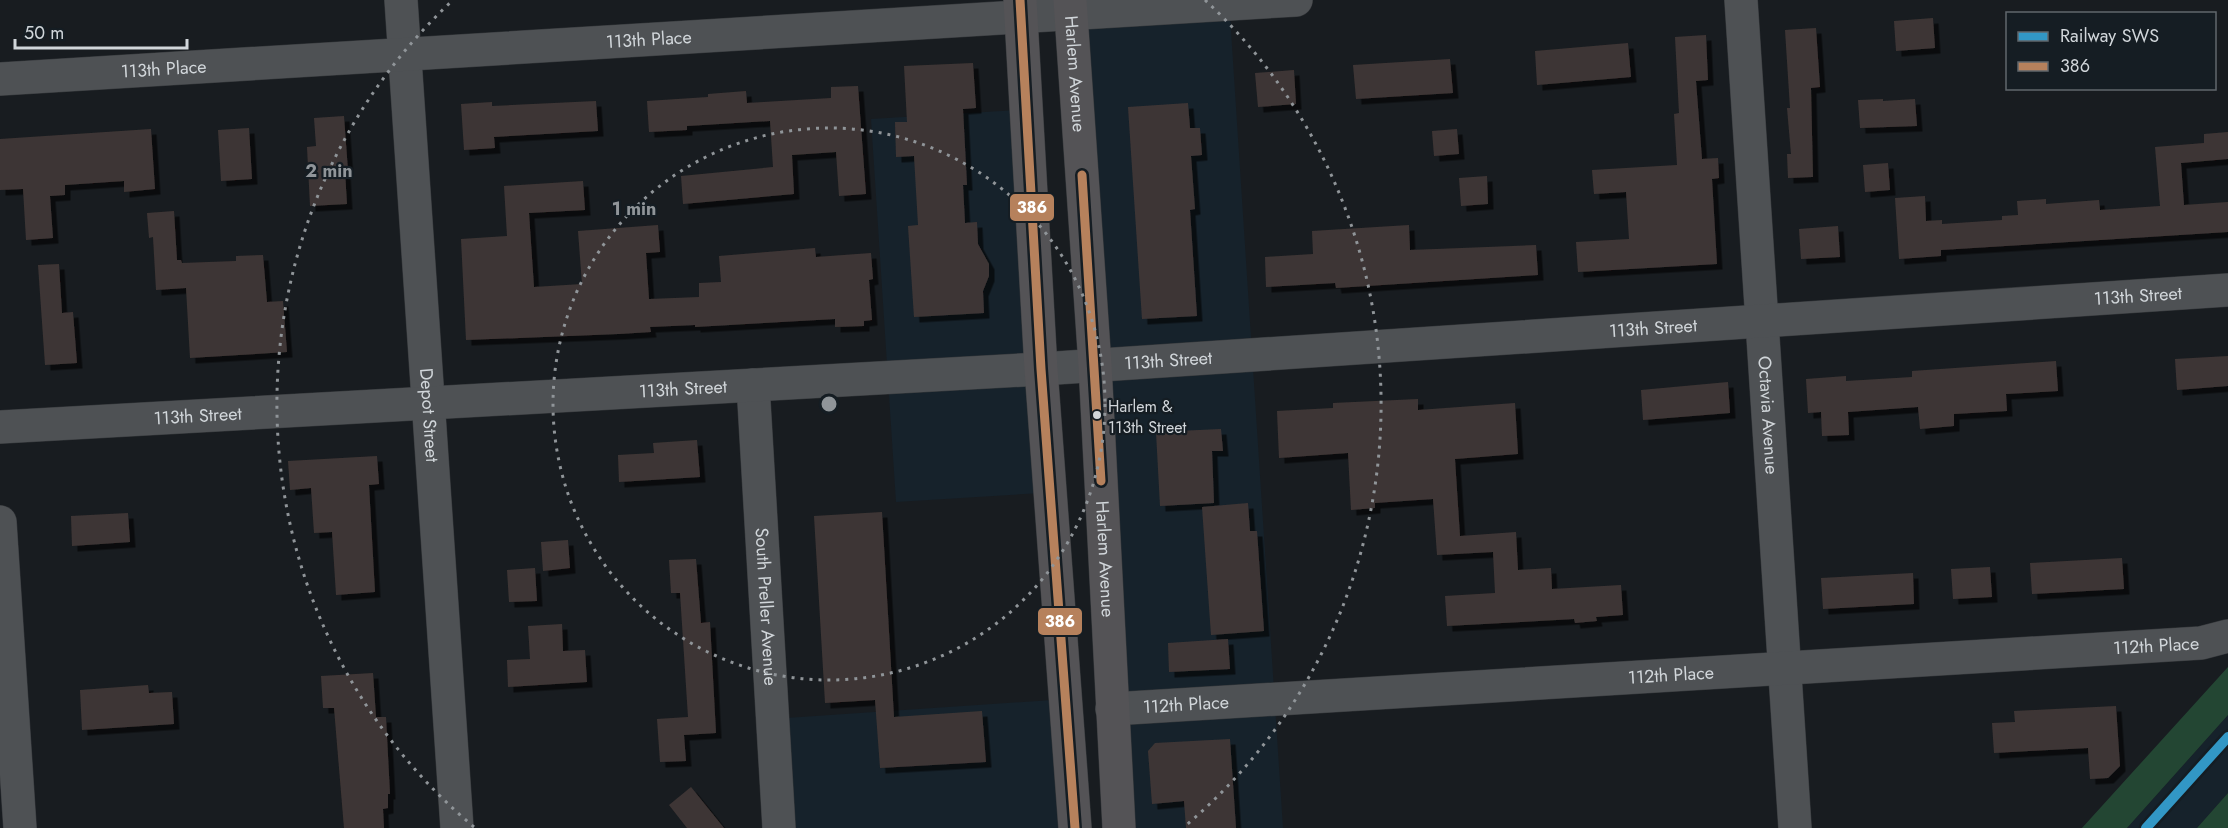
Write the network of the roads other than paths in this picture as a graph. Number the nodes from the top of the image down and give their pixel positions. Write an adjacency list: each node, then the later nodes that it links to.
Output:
1 (401, 0): 6 (street, Depot Street)
2 (1296, 0): 4 (street, 113th Place)
3 (1741, 0): 9 (street, Octavia Avenue)
4 (1071, 7): 5 (street, 113th Place); 10 (main road, Harlem Avenue)
5 (1021, 9): 6 (street, 113th Place); 11 (main road)
6 (405, 55): 7 (street, 113th Place); 13 (street, Depot Street)
7 (0, 79)
8 (2228, 290): 9 (street, 113th Street)
9 (1762, 321): 10 (street, 113th Street); 17 (street, Octavia Avenue)
10 (1095, 365): 11 (street, 113th Street); 18 (main road, Harlem Avenue)
11 (1041, 369): 12 (street, 113th Street); 22 (main road)
12 (753, 385): 13 (street, 113th Street); 21 (street, South Preller Avenue)
13 (428, 402): 14 (street, 113th Street); 20 (street, Depot Street)
14 (0, 427)
15 (0, 522): 19 (street)
16 (2228, 636): 17 (street, 112th Place)
17 (1784, 669): 18 (street, 112th Place); 24 (street, Octavia Avenue)
18 (1112, 709): 23 (main road, Harlem Avenue)
19 (20, 828)
20 (457, 828)
21 (779, 828)
22 (1075, 828)
23 (1119, 828)
24 (1795, 828)

